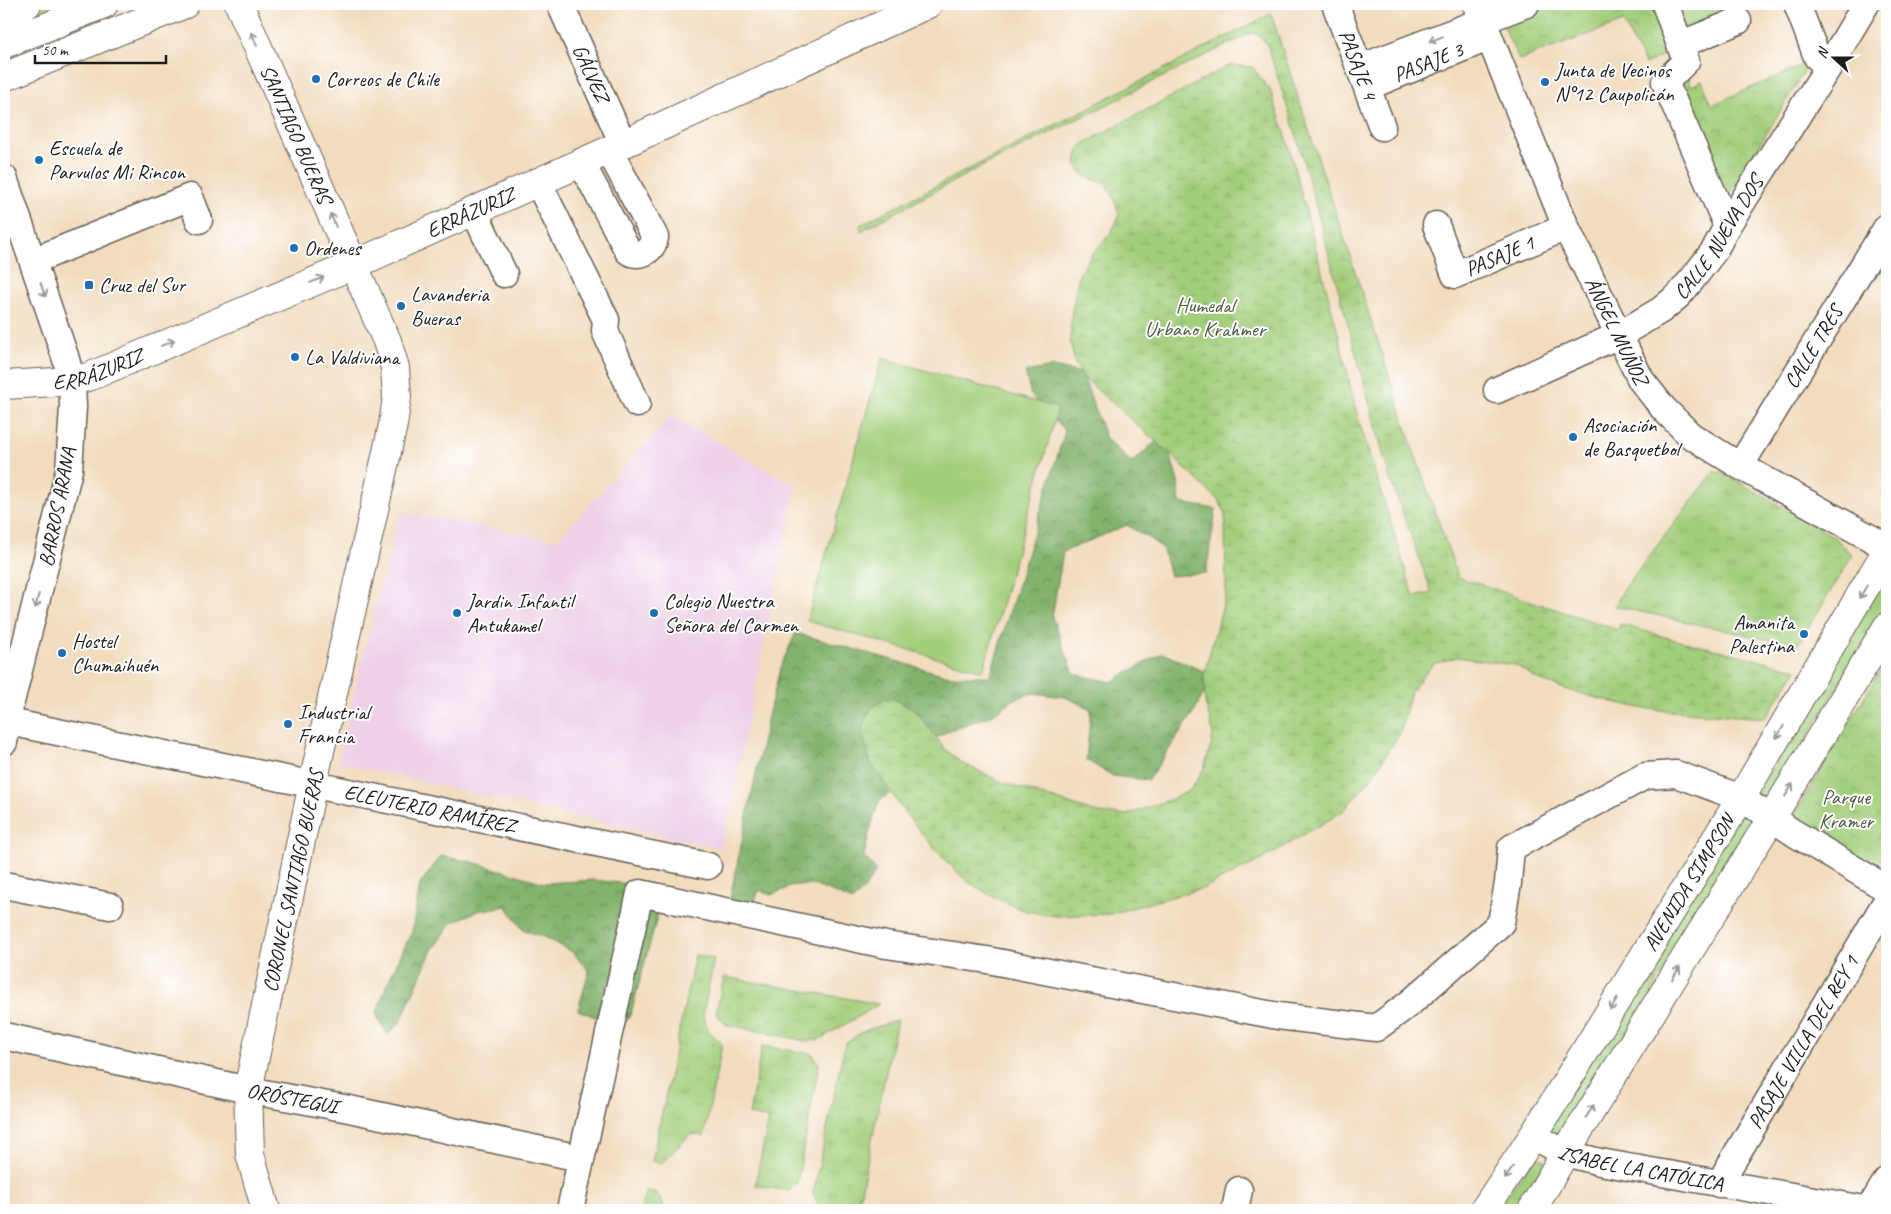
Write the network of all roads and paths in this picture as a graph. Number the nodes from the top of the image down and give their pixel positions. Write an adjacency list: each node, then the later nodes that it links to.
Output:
1 (27, 4): 15 (main road)
2 (104, 4): 16 (main road)
3 (185, 4): 19 (main road)
4 (239, 4): 33 (main road, SANTIAGO BUERAS, one-way to 4)
5 (560, 4): 22 (street, GÁLVEZ)
6 (928, 4): 12 (main road, ERRÁZURIZ)
7 (1335, 4): 20 (street, PASAJE 4)
8 (1526, 4): 13 (street, PASAJE 3)
9 (1665, 4): 17 (street)
10 (1797, 4): 18 (street)
11 (1866, 4): 18 (street, CALLE NUEVA DOS)
12 (889, 11): 22 (main road, ERRÁZURIZ)
13 (1482, 21): 20 (street, PASAJE 3); 30 (street, ÁNGEL MUÑOZ)
14 (1738, 21): 17 (street)
15 (4, 24)
16 (4, 44)
17 (1682, 44): 29 (street)
18 (1829, 66): 29 (street, CALLE NUEVA DOS)
19 (4, 77)
20 (1364, 77): 21 (street, PASAJE 4)
21 (1382, 127)
22 (616, 147): 23 (main road, ERRÁZURIZ); 23 (street, GÁLVEZ)
23 (581, 162): 25 (main road, ERRÁZURIZ)
24 (4, 178): 32 (street, BARROS ARANA)
25 (538, 182): 26 (main road, ERRÁZURIZ); 39 (street)
26 (474, 211): 33 (main road, ERRÁZURIZ); 34 (street)
27 (199, 220): 32 (street)
28 (1436, 225): 30 (street, PASAJE 1)
29 (1726, 226): 35 (street, CALLE NUEVA DOS)
30 (1566, 227): 35 (street, ÁNGEL MUÑOZ)
31 (1887, 227): 40 (street, CALLE TRES)
32 (33, 261): 36 (street, BARROS ARANA, one-way to 36)
33 (352, 265): 36 (main road, ERRÁZURIZ, one-way to 33); 44 (main road, CORONEL SANTIAGO BUERAS)
34 (504, 274)
35 (1619, 335): 38 (street, CALLE NUEVA DOS); 40 (street, ÁNGEL MUÑOZ)
36 (72, 381): 37 (main road, ERRÁZURIZ); 43 (street, BARROS ARANA, one-way to 43)
37 (4, 385)
38 (1497, 390)
39 (636, 404)
40 (1740, 466): 41 (street, ÁNGEL MUÑOZ)
41 (1887, 549): 45 (main road, AVENIDA SIMPSON, one-way to 45)
42 (1887, 627): 46 (main road, AVENIDA SIMPSON, one-way to 42)
43 (5, 728): 44 (street, ELEUTERIO RAMÍREZ)
44 (313, 785): 47 (street, ELEUTERIO RAMÍREZ); 53 (main road, CORONEL SANTIAGO BUERAS)
45 (1740, 798): 46 (street); 54 (main road, AVENIDA SIMPSON, one-way to 54); 56 (street)
46 (1772, 819): 49 (street); 55 (main road, AVENIDA SIMPSON, one-way to 46)
47 (708, 866)
48 (4, 885): 51 (street)
49 (1887, 889)
50 (1887, 900): 58 (street, PASAJE VILLA DEL REY 1)
51 (110, 906)
52 (4, 1036): 53 (street, ORÓSTEGUI)
53 (248, 1090): 56 (street, ORÓSTEGUI); 59 (main road, CORONEL SANTIAGO BUERAS)
54 (1533, 1136): 55 (street, ISABEL LA CATÓLICA); 61 (main road, AVENIDA SIMPSON, one-way to 61)
55 (1565, 1153): 58 (street, ISABEL LA CATÓLICA); 62 (main road, AVENIDA SIMPSON)
56 (580, 1158): 60 (street)
57 (1887, 1180): 63 (street)
58 (1719, 1184): 63 (street, ISABEL LA CATÓLICA)
59 (266, 1210)
60 (570, 1210)
61 (1484, 1210)
62 (1532, 1210)
63 (1870, 1210)

